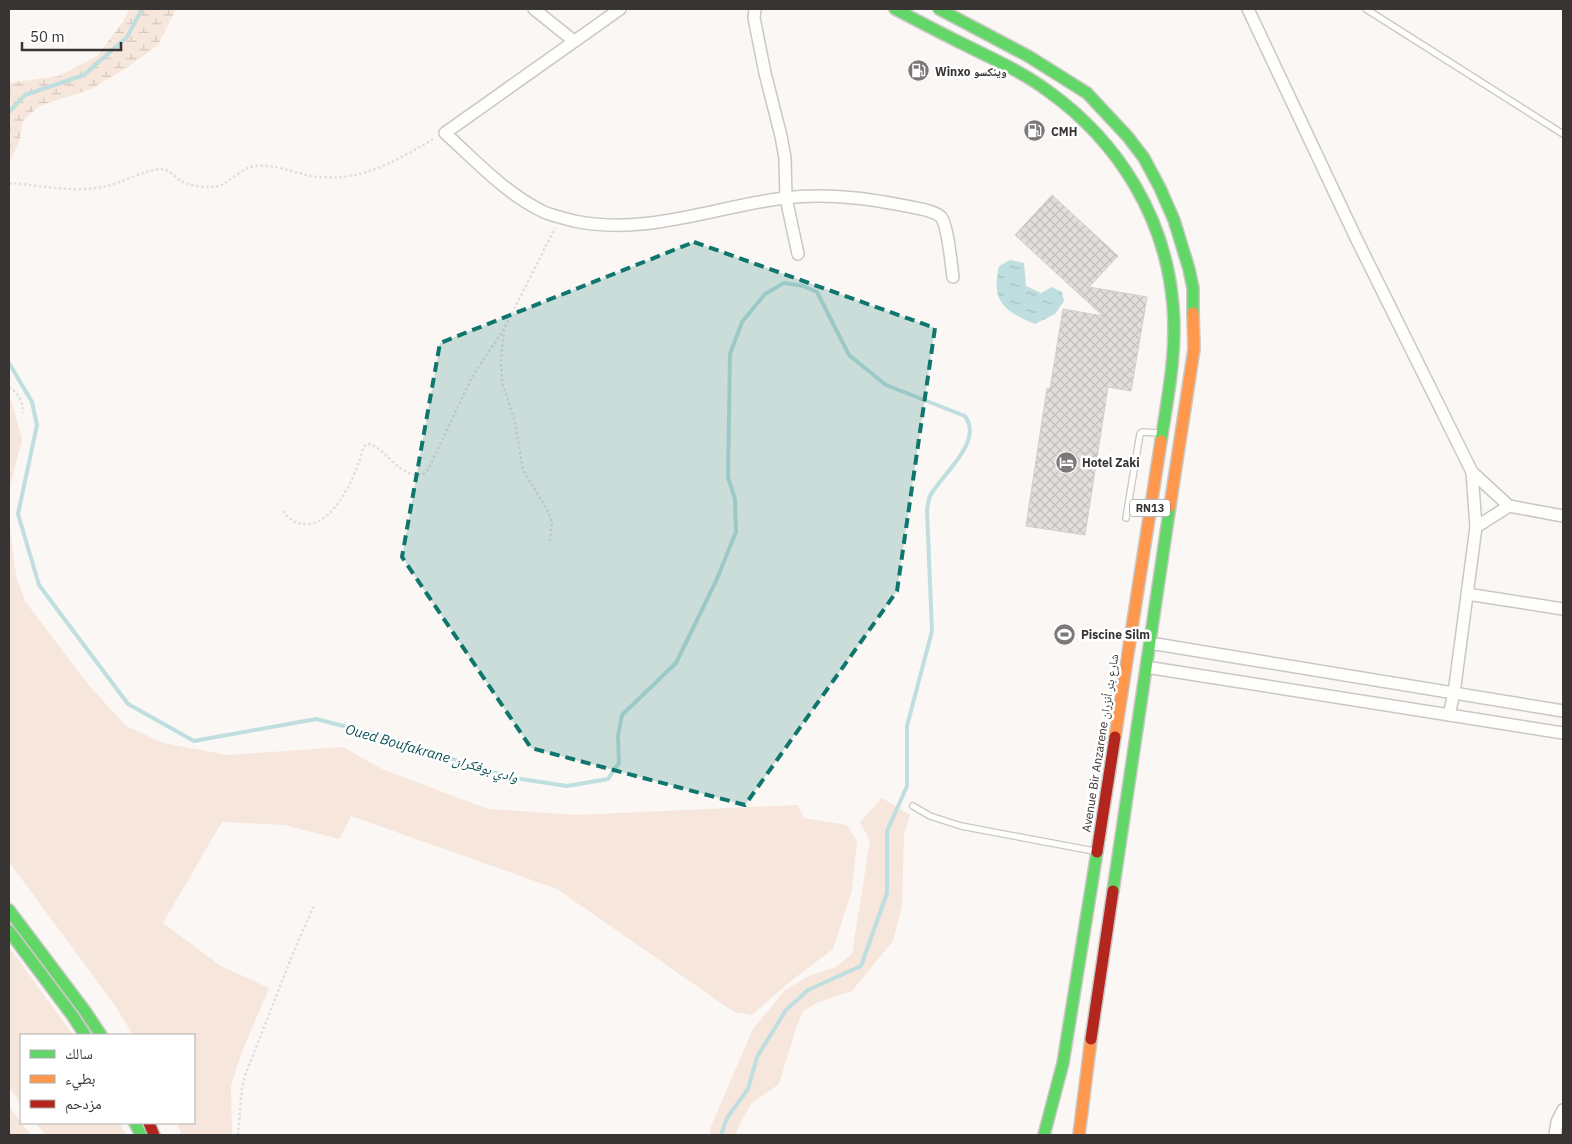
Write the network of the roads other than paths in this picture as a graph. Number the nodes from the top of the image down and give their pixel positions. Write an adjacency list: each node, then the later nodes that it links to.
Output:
1 (534, 9): 8 (street)
2 (619, 9): 8 (street)
3 (755, 9): 10 (street)
4 (895, 9): 13 (main road, Avenue Bir Anzarene شارع بئر أنزران / RN13)
5 (939, 9): 22 (main road, RN13)
6 (1248, 9): 14 (street)
7 (1366, 9): 9 (lane)
8 (574, 41): 10 (street)
9 (1563, 134)
10 (786, 198): 11 (street); 12 (street)
11 (798, 254)
12 (953, 276)
13 (1162, 434): 17 (lane); 21 (main road, Avenue Bir Anzarene شارع بئر أنزران / RN13)
14 (1472, 472): 15 (street); 18 (street)
15 (1509, 506): 16 (street); 18 (street)
16 (1563, 516)
17 (1126, 518)
18 (1476, 527): 19 (street)
19 (1467, 594): 20 (street); 25 (street)
20 (1563, 610)
21 (1130, 639): 22 (main road); 23 (main road, Avenue Bir Anzarene شارع بئر أنزران / RN13)
22 (1150, 643): 24 (main road, RN13); 25 (street)
23 (1126, 664): 24 (main road); 30 (main road, Avenue Bir Anzarene شارع بئر أنزران / RN13)
24 (1146, 668): 27 (street); 37 (main road, RN13)
25 (1454, 693): 26 (street); 27 (street)
26 (1563, 711)
27 (1449, 715): 28 (street)
28 (1563, 733)
29 (913, 806): 30 (lane)
30 (1096, 851): 36 (main road, Avenue Bir Anzarene شارع بئر أنزران / RN13)
31 (9, 910): 34 (main road)
32 (9, 931): 33 (main road)
33 (84, 1034)
34 (100, 1034)
35 (1563, 1110): 38 (street)
36 (1044, 1135)
37 (1078, 1135)
38 (1555, 1135)

